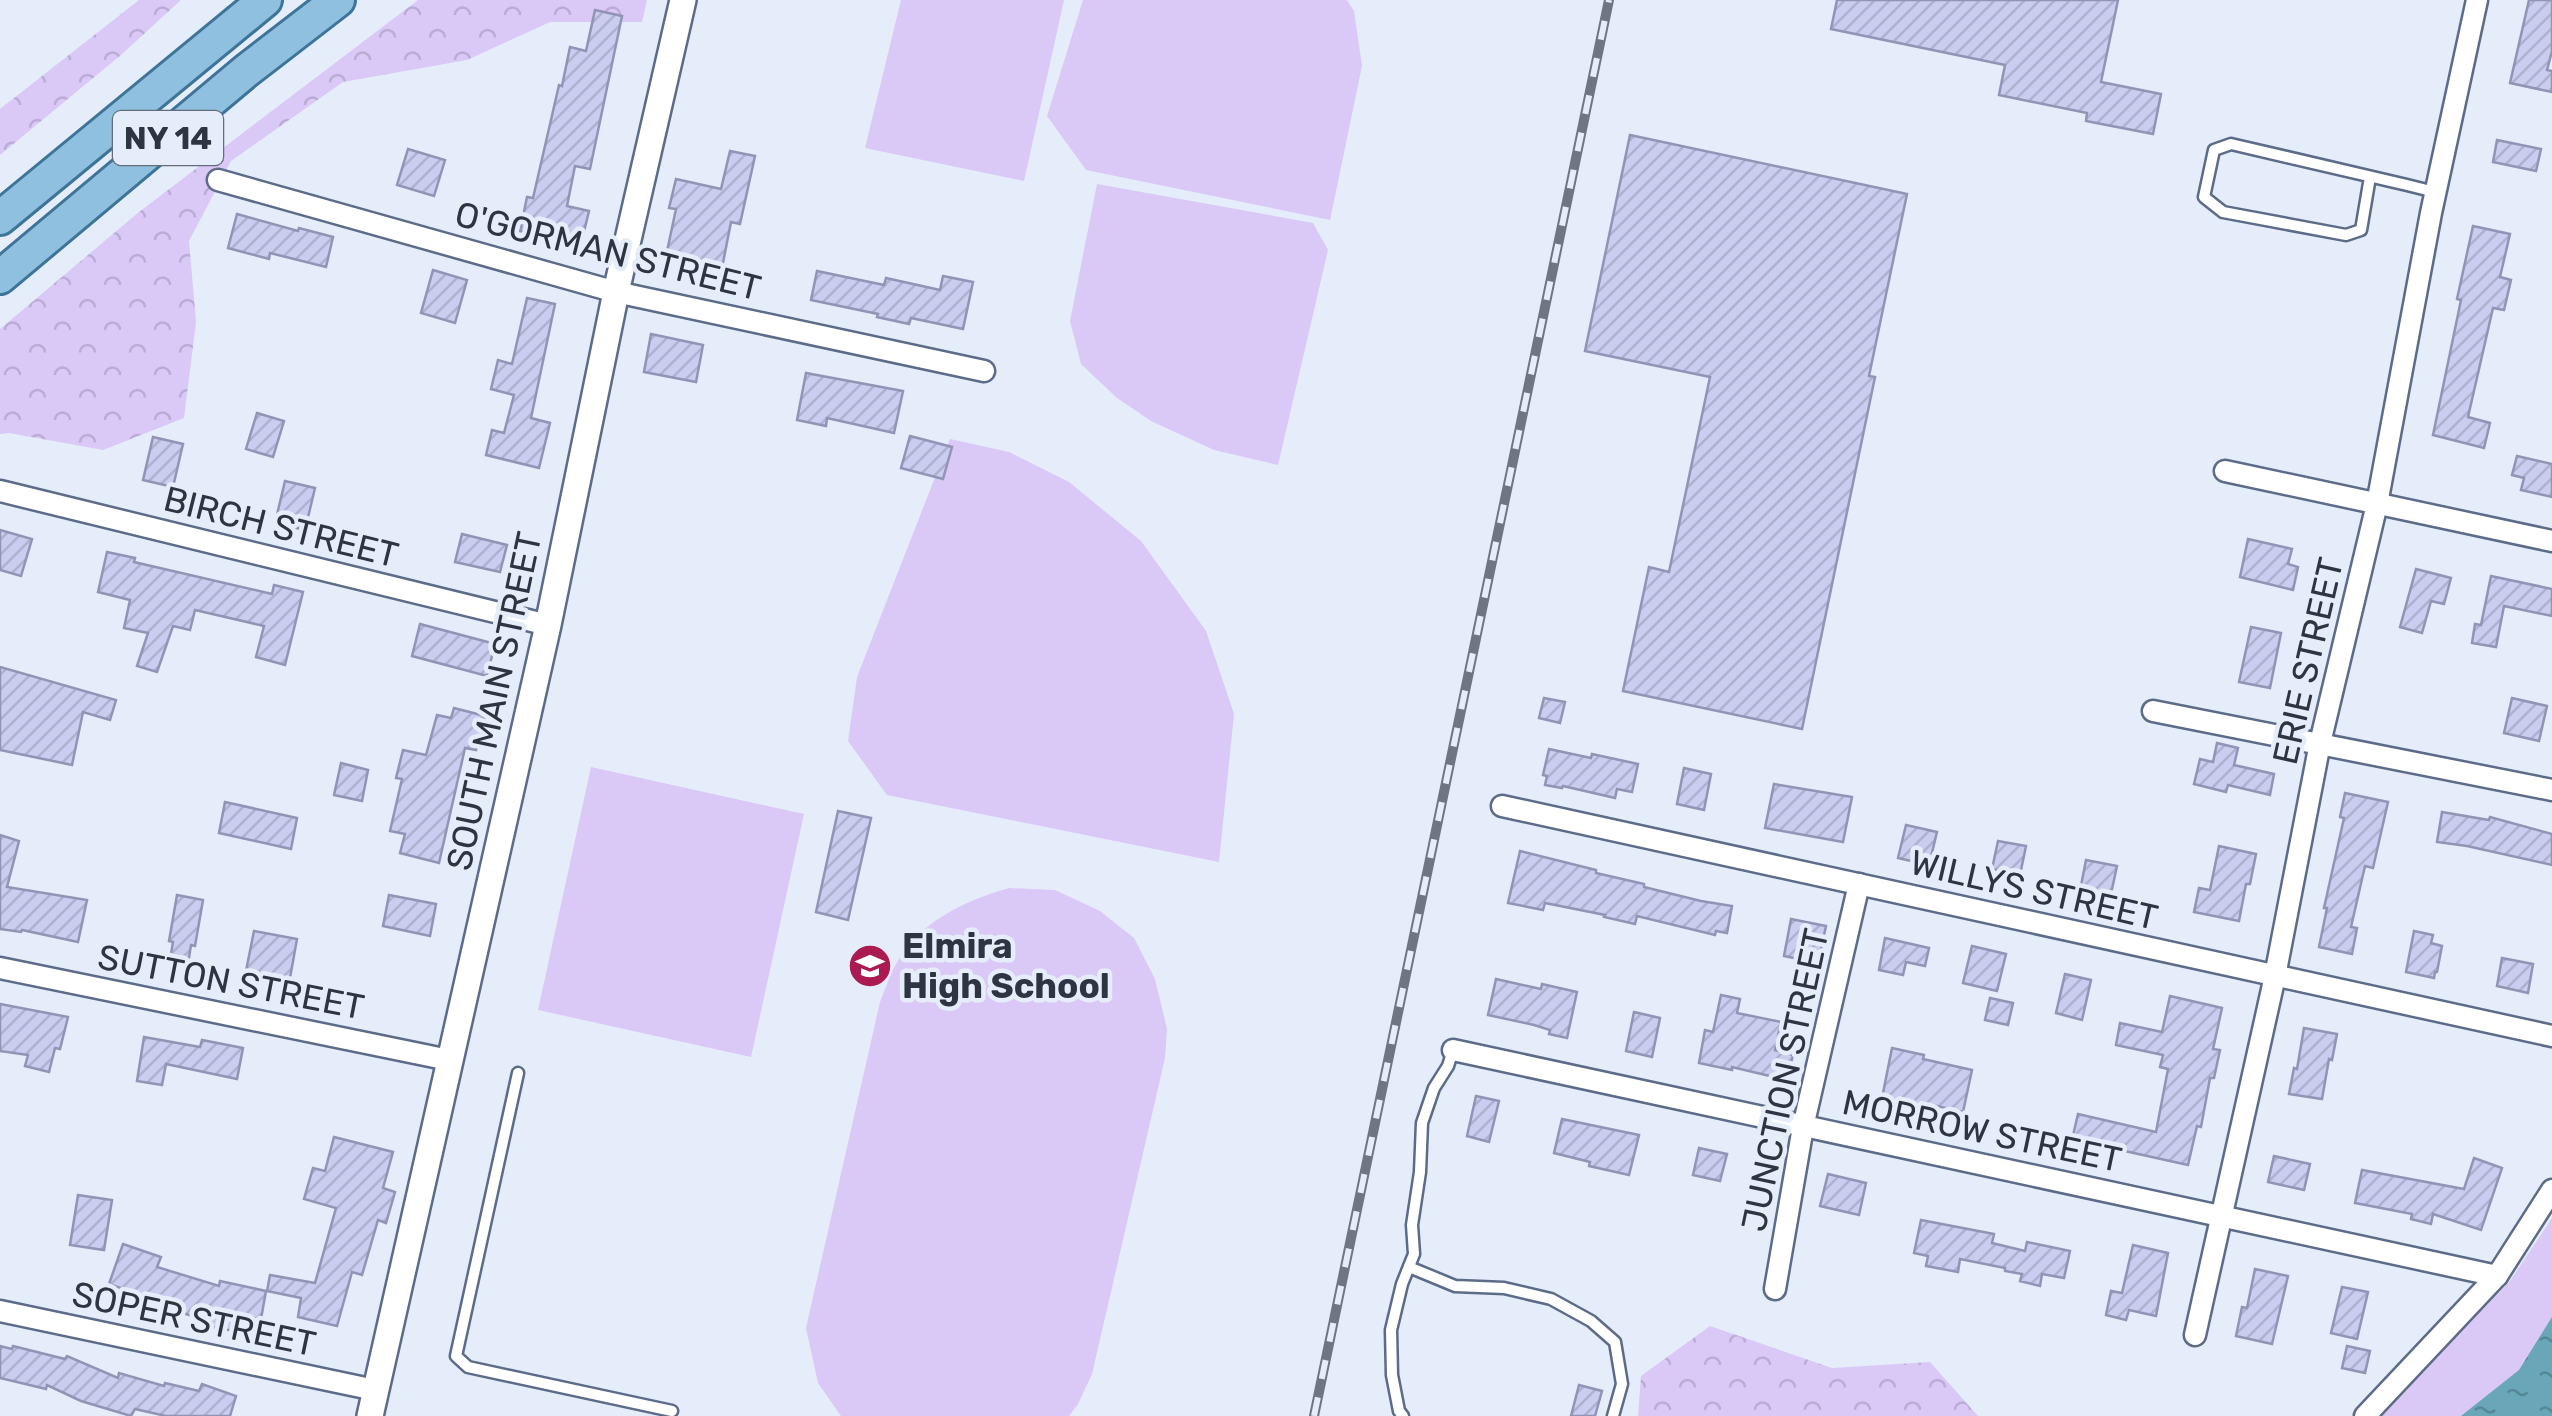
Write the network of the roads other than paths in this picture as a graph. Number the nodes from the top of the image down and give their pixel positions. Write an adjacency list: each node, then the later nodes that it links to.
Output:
1 (265, 0): 8 (main road, NY 14)
2 (338, 0): 9 (main road, NY 14)
3 (683, 0): 10 (street, SOUTH MAIN STREET)
4 (2477, 0): 7 (street, ERIE STREET)
5 (2370, 176): 5 (lane); 7 (lane)
6 (218, 180): 10 (street, O'GORMAN STREET)
7 (2436, 192): 14 (street, ERIE STREET)
8 (0, 218)
9 (0, 276)
10 (616, 292): 11 (street, O'GORMAN STREET); 16 (street, SOUTH MAIN STREET)
11 (984, 371)
12 (2225, 472): 14 (street)
13 (0, 492): 16 (street, BIRCH STREET)
14 (2377, 504): 15 (street); 18 (street, ERIE STREET)
15 (2552, 541)
16 (548, 625): 26 (street, SOUTH MAIN STREET)
17 (2153, 712): 18 (street)
18 (2320, 744): 19 (street); 23 (street, ERIE STREET)
19 (2552, 790)
20 (1502, 806): 21 (street, WILLYS STREET)
21 (1858, 884): 23 (street, WILLYS STREET); 28 (street, JUNCTION STREET)
22 (0, 968): 26 (street, SUTTON STREET)
23 (2275, 976): 24 (street, WILLYS STREET); 30 (street, ERIE STREET)
24 (2552, 1036)
25 (1453, 1050): 28 (street, MORROW STREET); 31 (lane)
26 (449, 1060): 36 (street, SOUTH MAIN STREET)
27 (518, 1073): 37 (lane)
28 (1804, 1126): 30 (street, MORROW STREET); 33 (street, JUNCTION STREET)
29 (2552, 1190): 32 (street)
30 (2220, 1216): 32 (street, MORROW STREET); 35 (street, ERIE STREET)
31 (1409, 1267): 38 (lane); 39 (lane)
32 (2497, 1276): 40 (street)
33 (1776, 1289)
34 (0, 1311): 36 (street, SOPER STREET)
35 (2195, 1335)
36 (372, 1403)
37 (672, 1411)
38 (1403, 1416)
39 (1613, 1416)
40 (2365, 1416)

